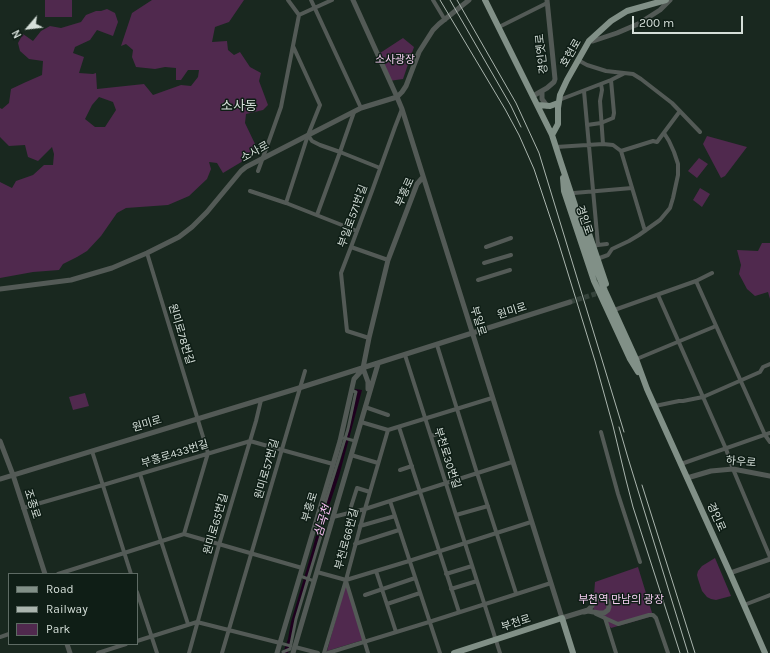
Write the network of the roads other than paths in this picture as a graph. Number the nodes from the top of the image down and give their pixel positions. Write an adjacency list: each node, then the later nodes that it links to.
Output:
1 (288, 0): 13 (street)
2 (311, 0): 12 (street)
3 (332, 0): 12 (street)
4 (353, 0): 25 (street, 부일로)
5 (433, 0): 14 (street)
6 (469, 0): 14 (street)
7 (666, 0): 11 (main road, 호현로)
8 (670, 0): 16 (street)
9 (486, 1): 15 (main road, 경인로)
10 (547, 2): 15 (street); 22 (street, 경인옛로)
11 (647, 2): 16 (main road, 호현로)
12 (314, 8): 13 (street); 29 (street)
13 (299, 15): 17 (street)
14 (445, 20): 25 (street)
15 (499, 27): 24 (main road, 경인로)
16 (589, 41): 18 (main road, 호현로)
17 (293, 46): 37 (street); 46 (street)
18 (578, 60): 19 (street); 26 (main road, 호현로)
19 (623, 73): 20 (street); 31 (street)
20 (611, 80): 21 (street); 33 (street)
21 (601, 84): 23 (street); 33 (street)
22 (542, 91): 24 (street, 경인옛로); 28 (street)
23 (584, 91): 26 (street); 34 (street, 경인로)
24 (534, 96): 27 (main road, 경인로)
25 (397, 97): 29 (street, 소사로); 30 (street, 부일로)
26 (558, 102): 28 (main road); 38 (main road, 호현로)
27 (538, 105): 28 (main road); 38 (main road, 경인로)
28 (547, 106)
29 (360, 108): 32 (street, 소사로)
30 (402, 109): 45 (street, 부일로571번길); 48 (street, 부일로)
31 (680, 111): 35 (street); 36 (street)
32 (354, 112): 37 (street, 소사로); 43 (street)
33 (601, 123): 34 (street); 40 (street)
34 (587, 125): 39 (street, 경인로)
35 (700, 132)
36 (664, 133): 42 (street); 56 (street)
37 (308, 135): 43 (street); 53 (street); 62 (street, 소사로)
38 (552, 135): 41 (main road, 경인로)
39 (588, 144): 40 (street); 41 (street); 51 (street, 경인로)
40 (603, 144): 42 (street)
41 (556, 146): 44 (main road, 경인로)
42 (621, 151): 49 (street)
43 (340, 152): 45 (street); 54 (street)
44 (560, 163): 47 (main road, 경인로); 52 (main road, 경인로); 90 (main road, 경인로)
45 (380, 168): 55 (street, 부일로571번길)
46 (258, 171)
47 (562, 175): 71 (street); 90 (main road, 경인로)
48 (423, 177): 65 (street, 부흥로); 78 (street, 부일로)
49 (632, 188): 51 (street); 56 (street)
50 (250, 191): 53 (street)
51 (593, 191): 52 (street); 59 (street, 경인로)
52 (574, 193): 59 (main road, 경인로)
53 (286, 203): 54 (street)
54 (317, 215): 55 (street)
55 (357, 231): 60 (street, 부일로571번길)
56 (645, 231): 64 (street)
57 (511, 238): 61 (street)
58 (607, 244): 59 (street)
59 (595, 246): 64 (main road, 경인로)
60 (351, 247): 65 (street); 79 (street, 부일로571번길)
61 (486, 247)
62 (147, 254): 72 (street, 소사로); 100 (street, 원미로78번길)
63 (511, 255): 66 (street)
64 (597, 259): 76 (main road, 경인로)
65 (388, 260): 79 (street, 부흥로)
66 (484, 263)
67 (510, 270): 69 (street)
68 (712, 273): 70 (street)
69 (478, 280)
70 (696, 281): 73 (street); 77 (street)
71 (601, 286)
72 (0, 289)
73 (658, 295): 76 (street); 80 (street)
74 (606, 297): 90 (street)
75 (570, 302): 78 (street, 원미로)
76 (617, 309): 83 (main road, 경인로)
77 (716, 326): 80 (street); 88 (street)
78 (472, 334): 81 (street, 원미로); 94 (street, 부일로)
79 (369, 338): 86 (street, 부흥로)
80 (679, 341): 83 (street); 93 (street)
81 (437, 345): 82 (street, 원미로); 98 (street)
82 (405, 355): 84 (street, 원미로); 101 (street, 부천로30번길)
83 (639, 358): 90 (main road, 경인로)
84 (378, 364): 86 (street, 원미로); 92 (street, 부흥로)
85 (770, 364): 88 (street)
86 (364, 368): 89 (street, 원미로); 92 (street, 부흥로); 111 (street, 부흥로)
87 (305, 371): 89 (street)
88 (740, 380): 93 (street); 108 (street)
89 (299, 388): 95 (street, 원미로); 117 (street, 원미로57번길)
90 (647, 389): 96 (main road, 경인로)
91 (353, 391): 207 (street)
92 (369, 393): 97 (street, 부흥로)
93 (703, 396): 96 (street); 116 (street)
94 (492, 398): 98 (street); 121 (street, 부일로)
95 (261, 400): 100 (street, 원미로); 113 (street, 원미로65번길)
96 (655, 406): 124 (main road, 경인로)
97 (365, 407): 99 (street); 102 (street, 부흥로)
98 (457, 409): 101 (street); 128 (street)
99 (388, 415)
100 (197, 419): 118 (street, 원미로); 119 (street, 원미로78번길)
101 (425, 419): 103 (street); 109 (street, 부천로30번길)
102 (361, 422): 104 (street); 114 (street, 부흥로)
103 (399, 427): 104 (street); 125 (street)
104 (388, 430): 122 (street, 부천로66번길)
105 (443, 432): 109 (street)
106 (601, 432): 160 (street)
107 (770, 433): 108 (street)
108 (765, 435): 110 (street); 115 (street); 116 (street)
109 (431, 436): 134 (street, 부천로30번길)
110 (770, 437)
111 (342, 438): 114 (street); 123 (street, 부흥로)
112 (0, 441): 130 (street, 조종로)
113 (250, 441): 117 (street); 119 (street, 부흥로433번길); 154 (street, 원미로65번길)
114 (353, 441): 120 (street, 부흥로)
115 (770, 442)
116 (726, 449): 124 (street); 126 (street)
117 (282, 450): 123 (street); 157 (street, 원미로57번길)
118 (92, 451): 130 (street, 원미로); 135 (street)
119 (208, 453): 129 (street, 부흥로433번길); 150 (street)
120 (351, 455): 122 (street); 144 (street, 부흥로)
121 (512, 462): 128 (street); 146 (street, 부일로)
122 (378, 463): 137 (street, 부천로66번길)
123 (333, 464): 162 (street, 부흥로)
124 (681, 464): 132 (main road, 경인로)
125 (412, 466): 127 (street); 136 (street)
126 (733, 469): 131 (street, 하우로); 132 (street, 하우로); 158 (street)
127 (400, 470)
128 (477, 473): 134 (street); 139 (street)
129 (140, 474): 135 (street, 부흥로433번길); 151 (street)
130 (13, 475): 133 (street, 원미로); 140 (street, 조종로)
131 (770, 476)
132 (687, 478): 168 (main road, 경인로)
133 (0, 479)
134 (446, 483): 136 (street); 143 (street, 부천로30번길)
135 (103, 486): 140 (street, 부흥로433번길); 156 (street)
136 (420, 491): 138 (street); 155 (street)
137 (370, 492): 141 (street, 부천로66번길); 142 (street)
138 (390, 501): 141 (street); 145 (street)
139 (488, 506): 143 (street); 149 (street)
140 (23, 508): 165 (street, 조종로)
141 (365, 509): 142 (street); 147 (street, 부천로66번길)
142 (349, 513): 144 (street)
143 (456, 515): 152 (street, 부천로30번길)
144 (333, 516): 164 (street, 부흥로)
145 (394, 516): 147 (street); 148 (street)
146 (531, 522): 149 (street); 175 (street, 부일로)
147 (360, 526): 153 (street, 부천로66번길)
148 (399, 530): 153 (street); 159 (street)
149 (496, 533): 152 (street); 179 (street)
150 (184, 534): 151 (street); 154 (street)
151 (161, 541): 156 (street); 193 (street)
152 (465, 543): 155 (street); 161 (street, 부천로30번길)
153 (355, 544): 173 (street, 부천로66번길)
154 (219, 545): 157 (street); 191 (street, 원미로65번길)
155 (439, 551): 159 (street); 169 (street)
156 (124, 553): 166 (street); 167 (street)
157 (251, 554): 162 (street); 194 (street, 원미로57번길)
158 (770, 558): 168 (street)
159 (409, 561): 163 (street); 171 (street)
160 (640, 562)
161 (472, 566): 169 (street); 174 (street, 부천로30번길)
162 (302, 568): 170 (street, 부흥로)
163 (376, 571): 173 (street); 176 (street)
164 (317, 572): 172 (street, 부흥로); 173 (street)
165 (44, 573)
166 (61, 573)
167 (131, 573)
168 (730, 573): 185 (main road, 경인로)
169 (446, 574): 177 (street)
170 (301, 576): 172 (street); 201 (street, 부흥로)
171 (415, 578): 176 (street); 178 (street)
172 (313, 580): 202 (street, 부흥로)
173 (346, 580): 199 (street); 210 (street, 부천로66번길)
174 (477, 581): 177 (street); 184 (street, 부천로30번길)
175 (551, 583): 179 (street); 189 (street, 부일로)
176 (382, 589): 181 (street); 183 (street)
177 (451, 589): 187 (street)
178 (420, 593): 183 (street); 192 (street)
179 (516, 594): 184 (street)
180 (138, 595): 196 (street)
181 (366, 595)
182 (770, 595): 185 (street)
183 (387, 604): 195 (street)
184 (484, 604): 187 (street); 197 (street, 부천로30번길)
185 (744, 605): 219 (main road, 경인로)
186 (592, 611): 188 (street, 부천로); 188 (street, 부천로); 190 (street)
187 (459, 612): 192 (street)
188 (584, 612): 189 (street, 부천로)
189 (562, 618): 197 (main road, 부천로); 216 (main road, 부일로)
190 (605, 618): 217 (street); 218 (street)
191 (198, 622): 193 (street); 194 (street); 205 (street, 원미로65번길)
192 (429, 622): 195 (street); 213 (street)
193 (188, 624): 196 (street)
194 (229, 630): 201 (street); 206 (street, 원미로57번길)
195 (396, 632): 199 (street)
196 (151, 636): 198 (street); 204 (street)
197 (496, 640): 214 (main road, 부천로); 215 (street, 부천로30번길)
198 (138, 641)
199 (365, 642): 211 (street); 212 (street)
200 (123, 645): 203 (street)
201 (282, 645): 202 (street); 207 (street, 부흥로)
202 (295, 647): 208 (street, 부흥로); 209 (street)
203 (98, 653)
204 (157, 653)
205 (189, 653)
206 (222, 653)
207 (281, 653)
208 (293, 653)
209 (318, 653)
210 (324, 653)
211 (328, 653)
212 (368, 653)
213 (440, 653)
214 (454, 653)
215 (500, 653)
216 (573, 653)
217 (616, 653)
218 (668, 653)
219 (765, 653)

